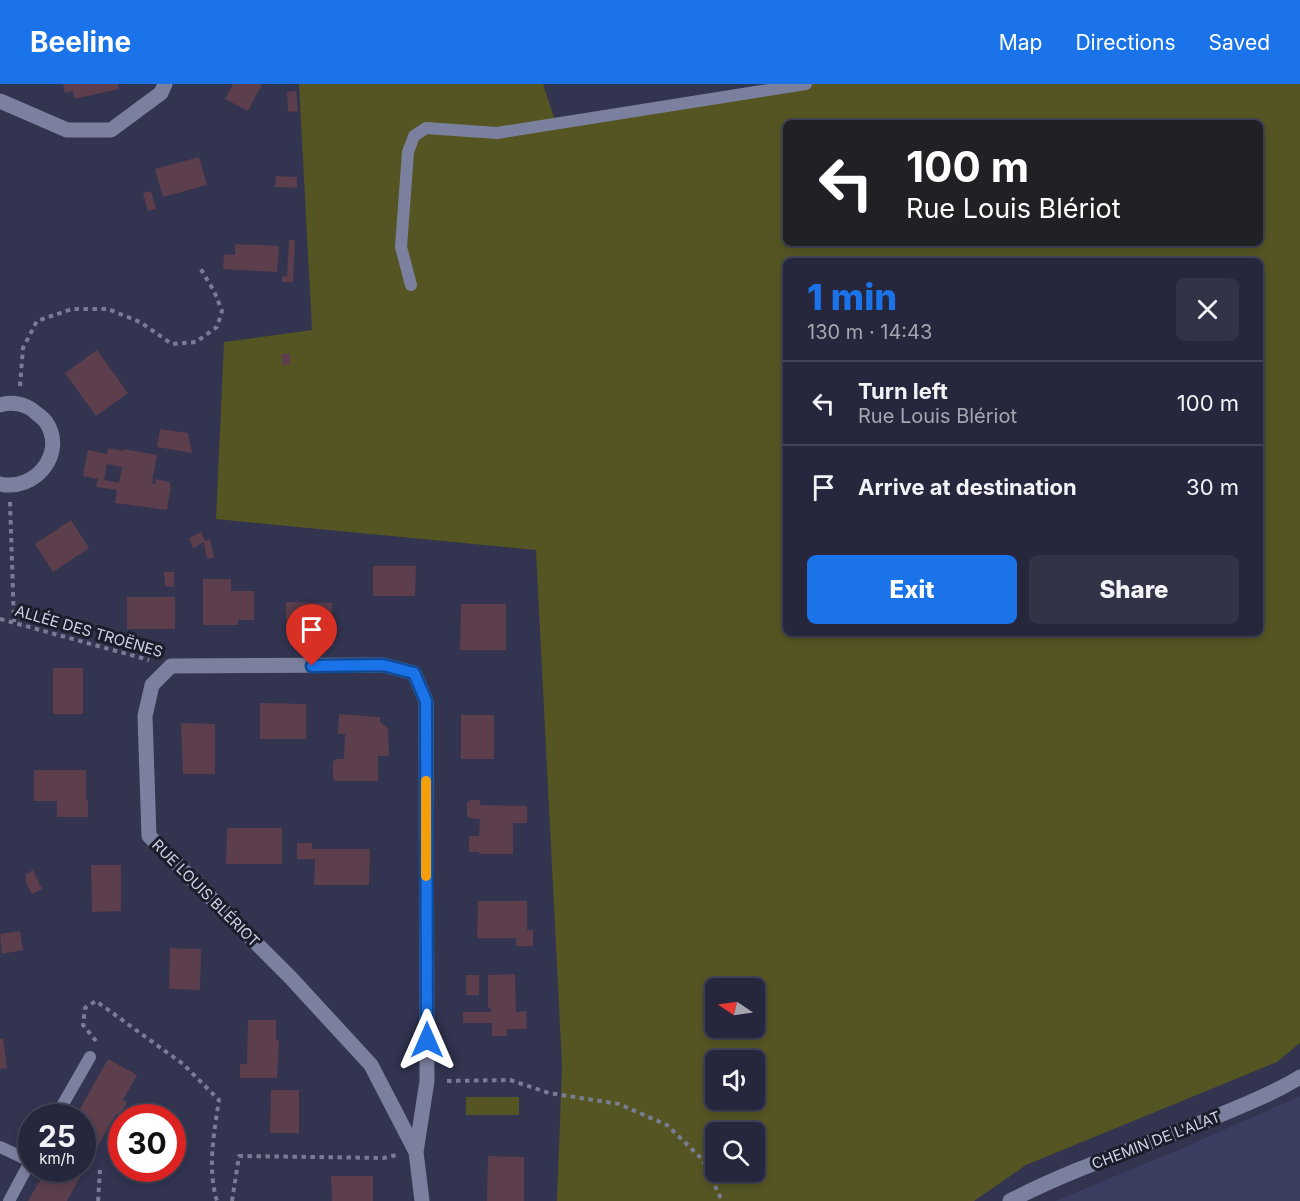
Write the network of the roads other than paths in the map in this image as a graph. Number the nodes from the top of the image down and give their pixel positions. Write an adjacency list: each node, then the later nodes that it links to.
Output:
1 (165, 84): 3 (street)
2 (806, 84): 4 (lane)
3 (0, 101)
4 (411, 285)
5 (0, 405): 6 (street)
6 (5, 485)
7 (90, 1057): 9 (lane)
8 (1300, 1077): 16 (street, CHEMIN DE L'ALAT)
9 (63, 1104)
10 (0, 1147): 12 (lane)
11 (416, 1152): 11 (street, RUE LOUIS BLÉRIOT); 15 (street)
12 (18, 1155)
13 (19, 1182): 14 (lane)
14 (9, 1201)
15 (422, 1201)
16 (1010, 1201)

